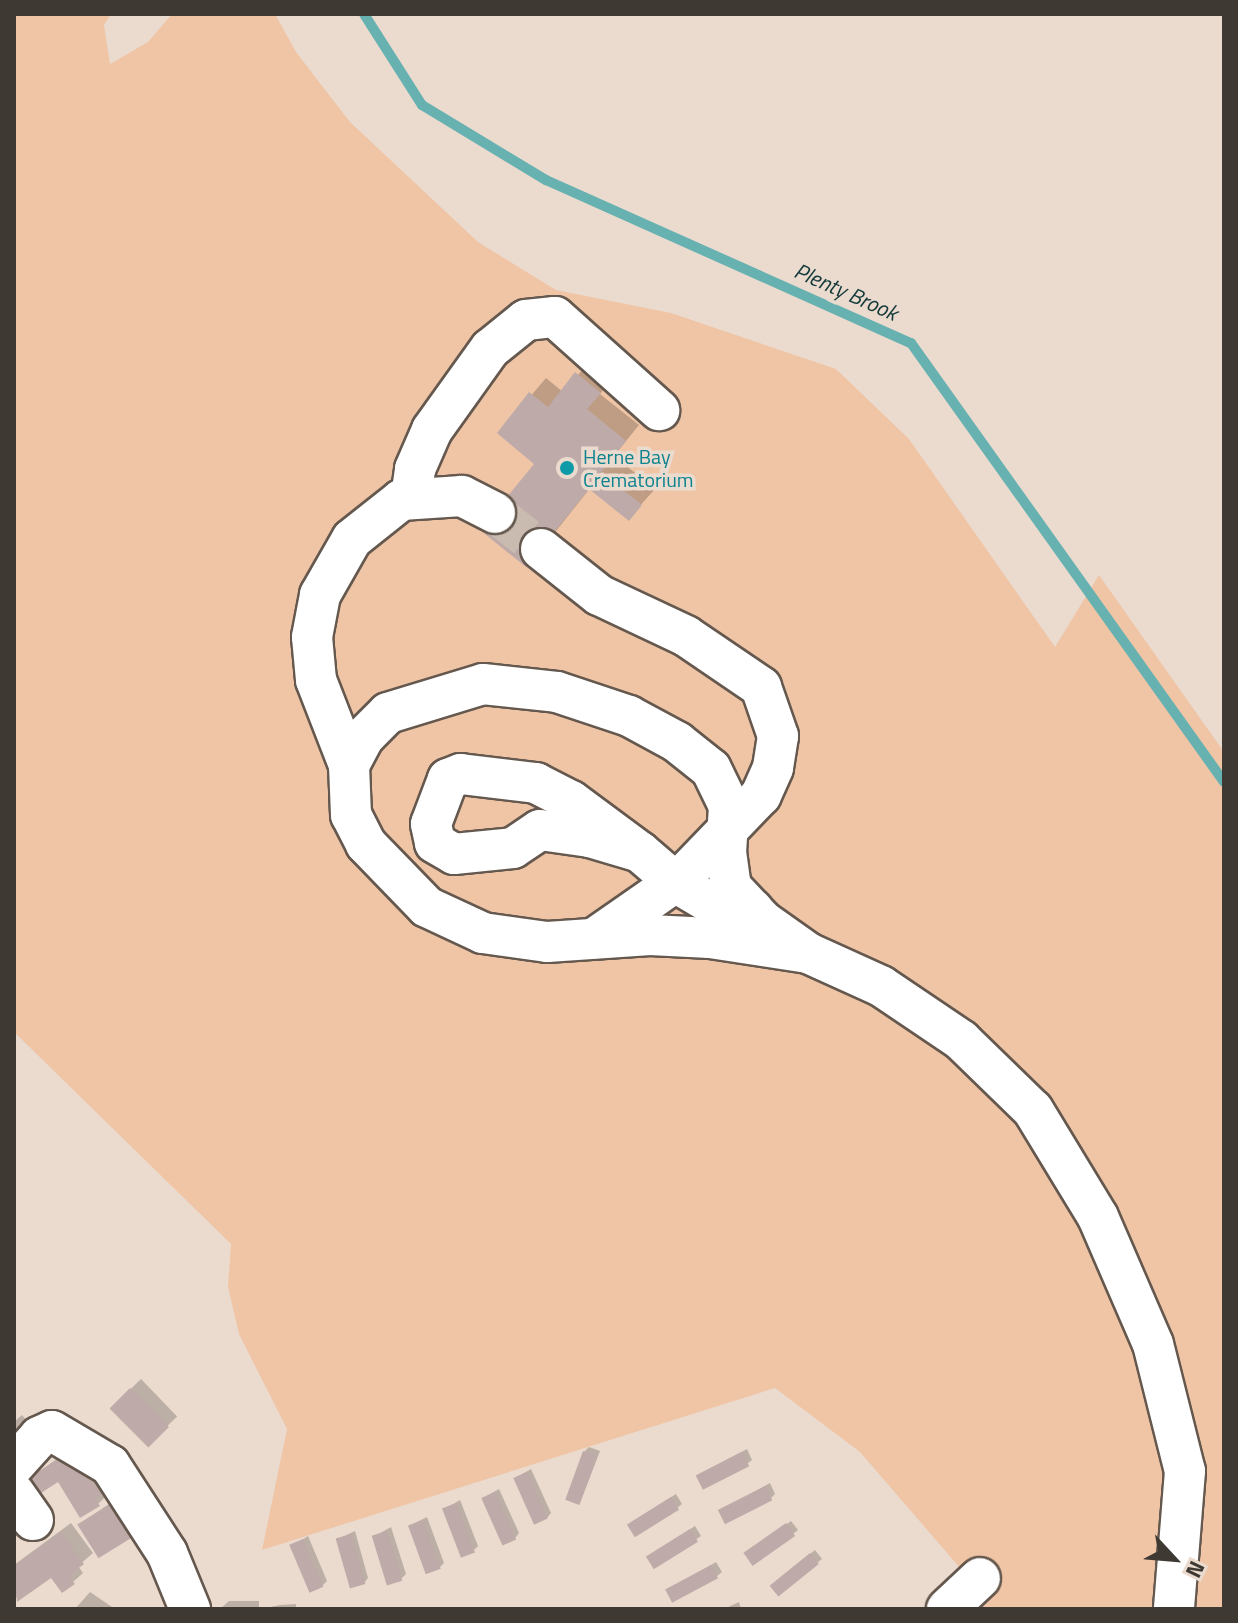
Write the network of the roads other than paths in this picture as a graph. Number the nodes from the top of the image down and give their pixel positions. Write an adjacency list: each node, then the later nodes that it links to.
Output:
1 (659, 410): 2 (lane)
2 (411, 498): 3 (lane); 5 (lane)
3 (495, 513)
4 (541, 549): 8 (lane)
5 (316, 676): 6 (lane); 7 (lane)
6 (384, 717): 7 (lane); 8 (lane)
7 (349, 765): 12 (lane)
8 (729, 827): 10 (lane); 11 (lane)
9 (640, 852): 10 (lane)
10 (675, 882): 11 (lane); 12 (lane)
11 (753, 910): 13 (lane)
12 (594, 939): 13 (lane)
13 (808, 953): 18 (lane)
14 (14, 1465): 16 (lane)
15 (980, 1578): 17 (lane)
16 (190, 1609)
17 (947, 1609)
18 (1174, 1609)

